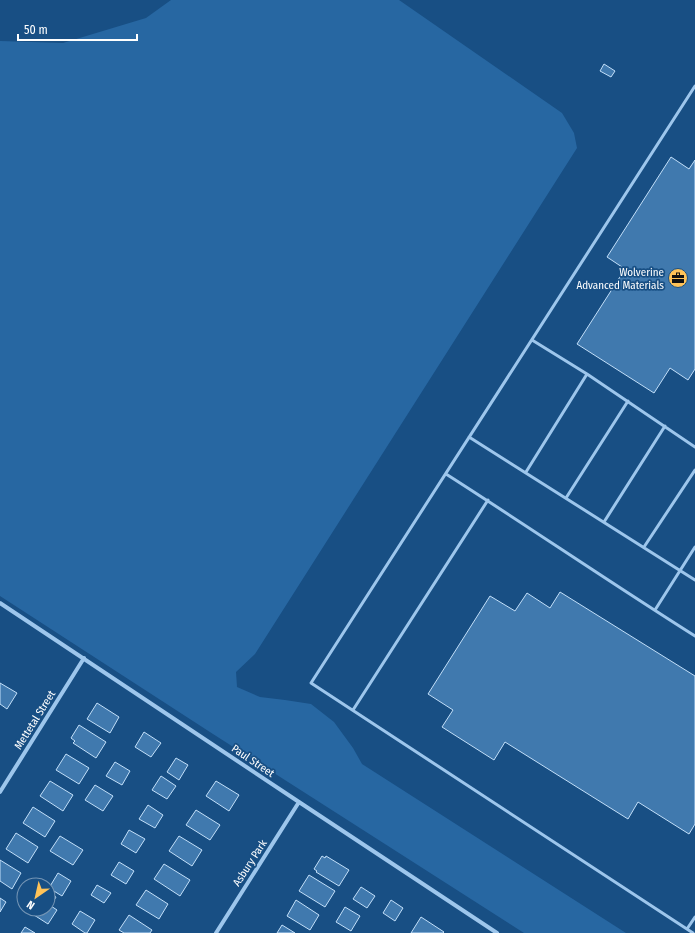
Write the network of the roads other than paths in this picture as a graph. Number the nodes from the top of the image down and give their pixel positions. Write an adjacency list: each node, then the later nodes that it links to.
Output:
1 (695, 86): 2 (lane)
2 (532, 340): 3 (lane); 6 (lane)
3 (587, 374): 4 (lane); 9 (lane)
4 (628, 401): 5 (lane); 11 (lane)
5 (665, 426): 7 (lane); 13 (lane)
6 (469, 437): 9 (lane); 10 (lane)
7 (695, 447)
8 (695, 470): 14 (lane)
9 (526, 472): 11 (lane)
10 (446, 474): 12 (lane); 22 (lane)
11 (566, 498): 13 (lane)
12 (488, 500): 19 (lane); 22 (lane)
13 (604, 522): 14 (lane)
14 (644, 547): 16 (lane)
15 (695, 548): 16 (lane)
16 (680, 570): 17 (lane); 19 (lane)
17 (695, 580)
18 (0, 603): 21 (street, Paul Street)
19 (655, 610): 20 (lane)
20 (695, 636)
21 (84, 658): 23 (street, Mettetal Street); 24 (street, Paul Street)
22 (352, 710): 26 (lane)
23 (0, 792)
24 (299, 802): 27 (street, Paul Street); 28 (street, Asbury Park)
25 (695, 917): 26 (lane)
26 (687, 929): 30 (lane)
27 (492, 932): 29 (street, Paul Street)
28 (216, 933)
29 (498, 933)
30 (693, 933)

